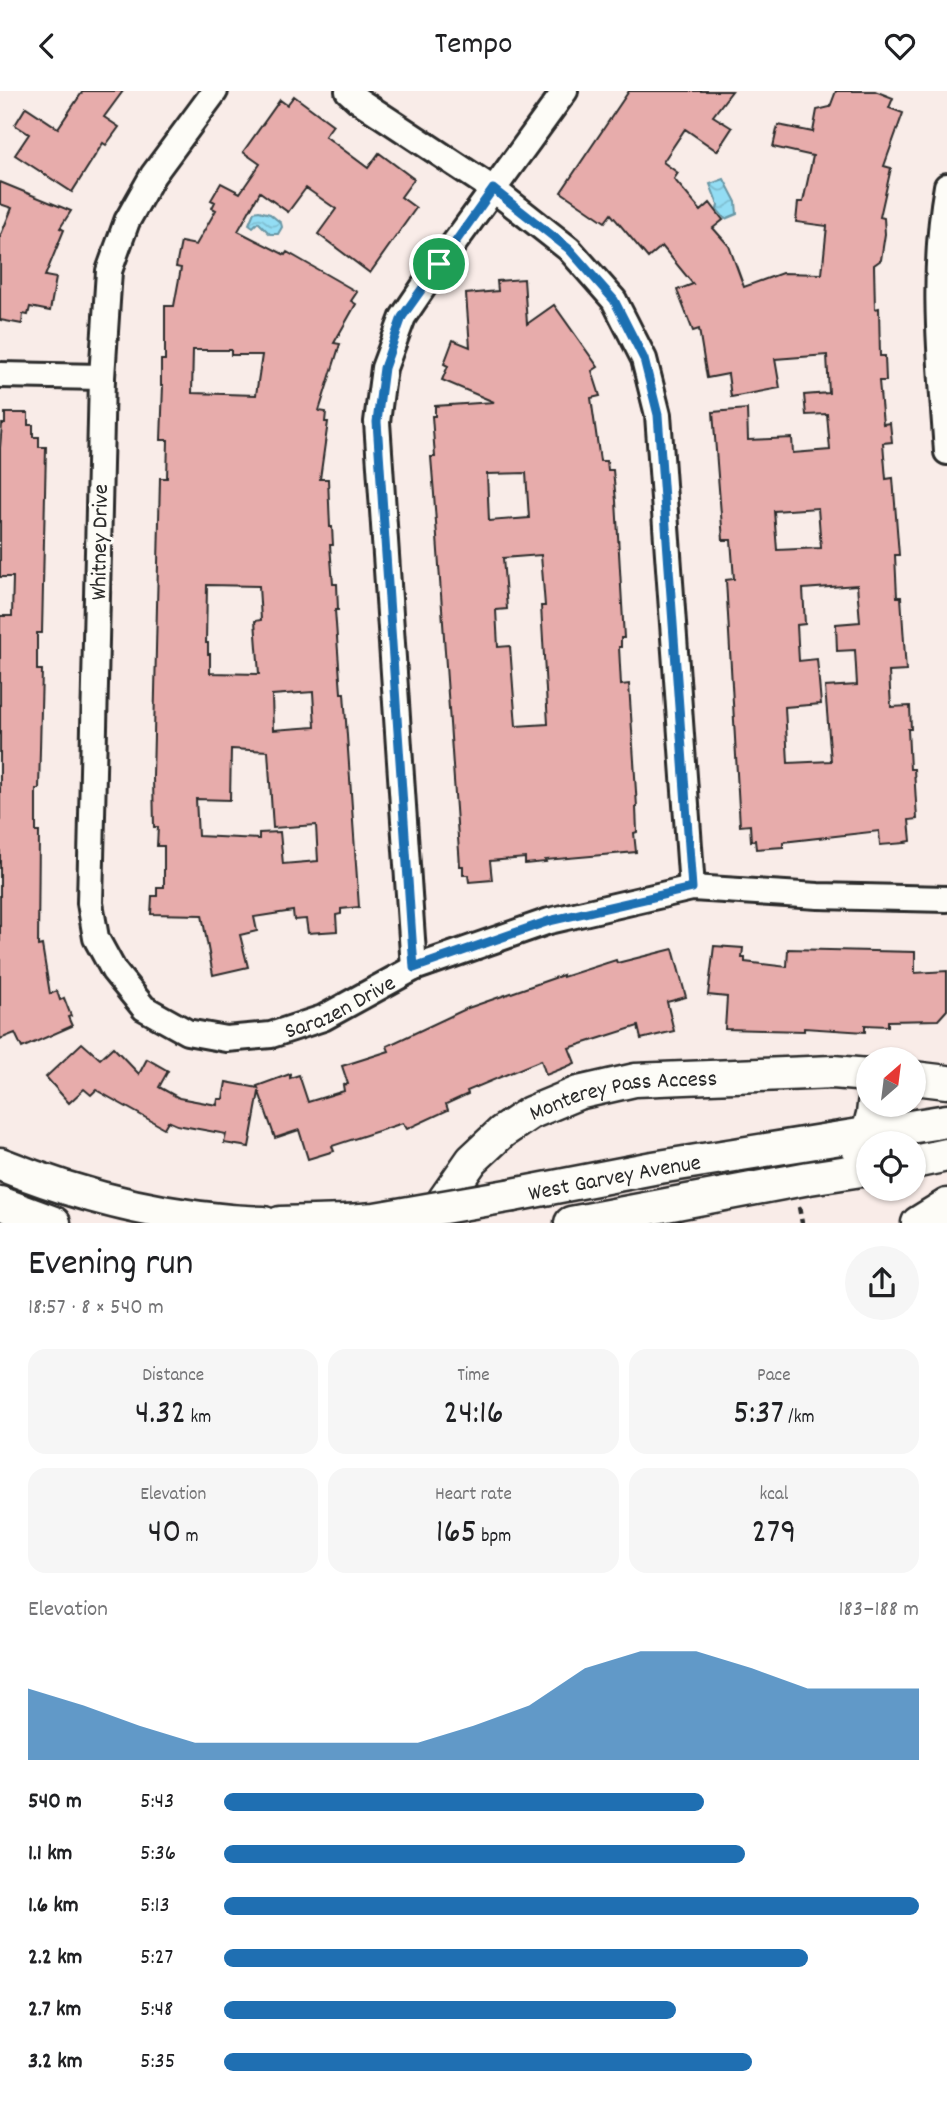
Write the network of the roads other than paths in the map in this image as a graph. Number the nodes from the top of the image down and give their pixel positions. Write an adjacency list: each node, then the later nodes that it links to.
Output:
1 (215, 91): 7 (street, Whitney Drive)
2 (348, 91): 5 (street)
3 (565, 91): 5 (street)
4 (947, 186): 8 (street)
5 (493, 189): 9 (street); 11 (street)
6 (0, 375): 7 (street)
7 (102, 377): 12 (street, Whitney Drive)
8 (947, 452)
9 (692, 888): 10 (street, Sarazen Drive); 11 (street, Sarazen Drive)
10 (947, 899)
11 (414, 968): 12 (street, Sarazen Drive)
12 (144, 1008)
13 (833, 1072): 14 (main road, Monterey Pass Access); 17 (main road); 32 (main road, Monterey Pass Access)
14 (856, 1074)
15 (926, 1079): 16 (main road)
16 (947, 1082)
17 (856, 1086)
18 (926, 1110): 20 (main road)
19 (871, 1119): 20 (main road, West Garvey Avenue); 25 (main road); 28 (main road, West Garvey Avenue, bridge)
20 (947, 1121)
21 (947, 1155): 22 (main road)
22 (926, 1159)
23 (0, 1164): 30 (main road)
24 (856, 1171): 25 (main road, West Garvey Avenue)
25 (683, 1202): 33 (main road, West Garvey Avenue)
26 (0, 1203): 29 (main road)
27 (947, 1205): 34 (main road)
28 (347, 1221): 31 (main road, West Garvey Avenue)
29 (54, 1223)
30 (264, 1223)
31 (280, 1223)
32 (428, 1223)
33 (571, 1223)
34 (918, 1223)

